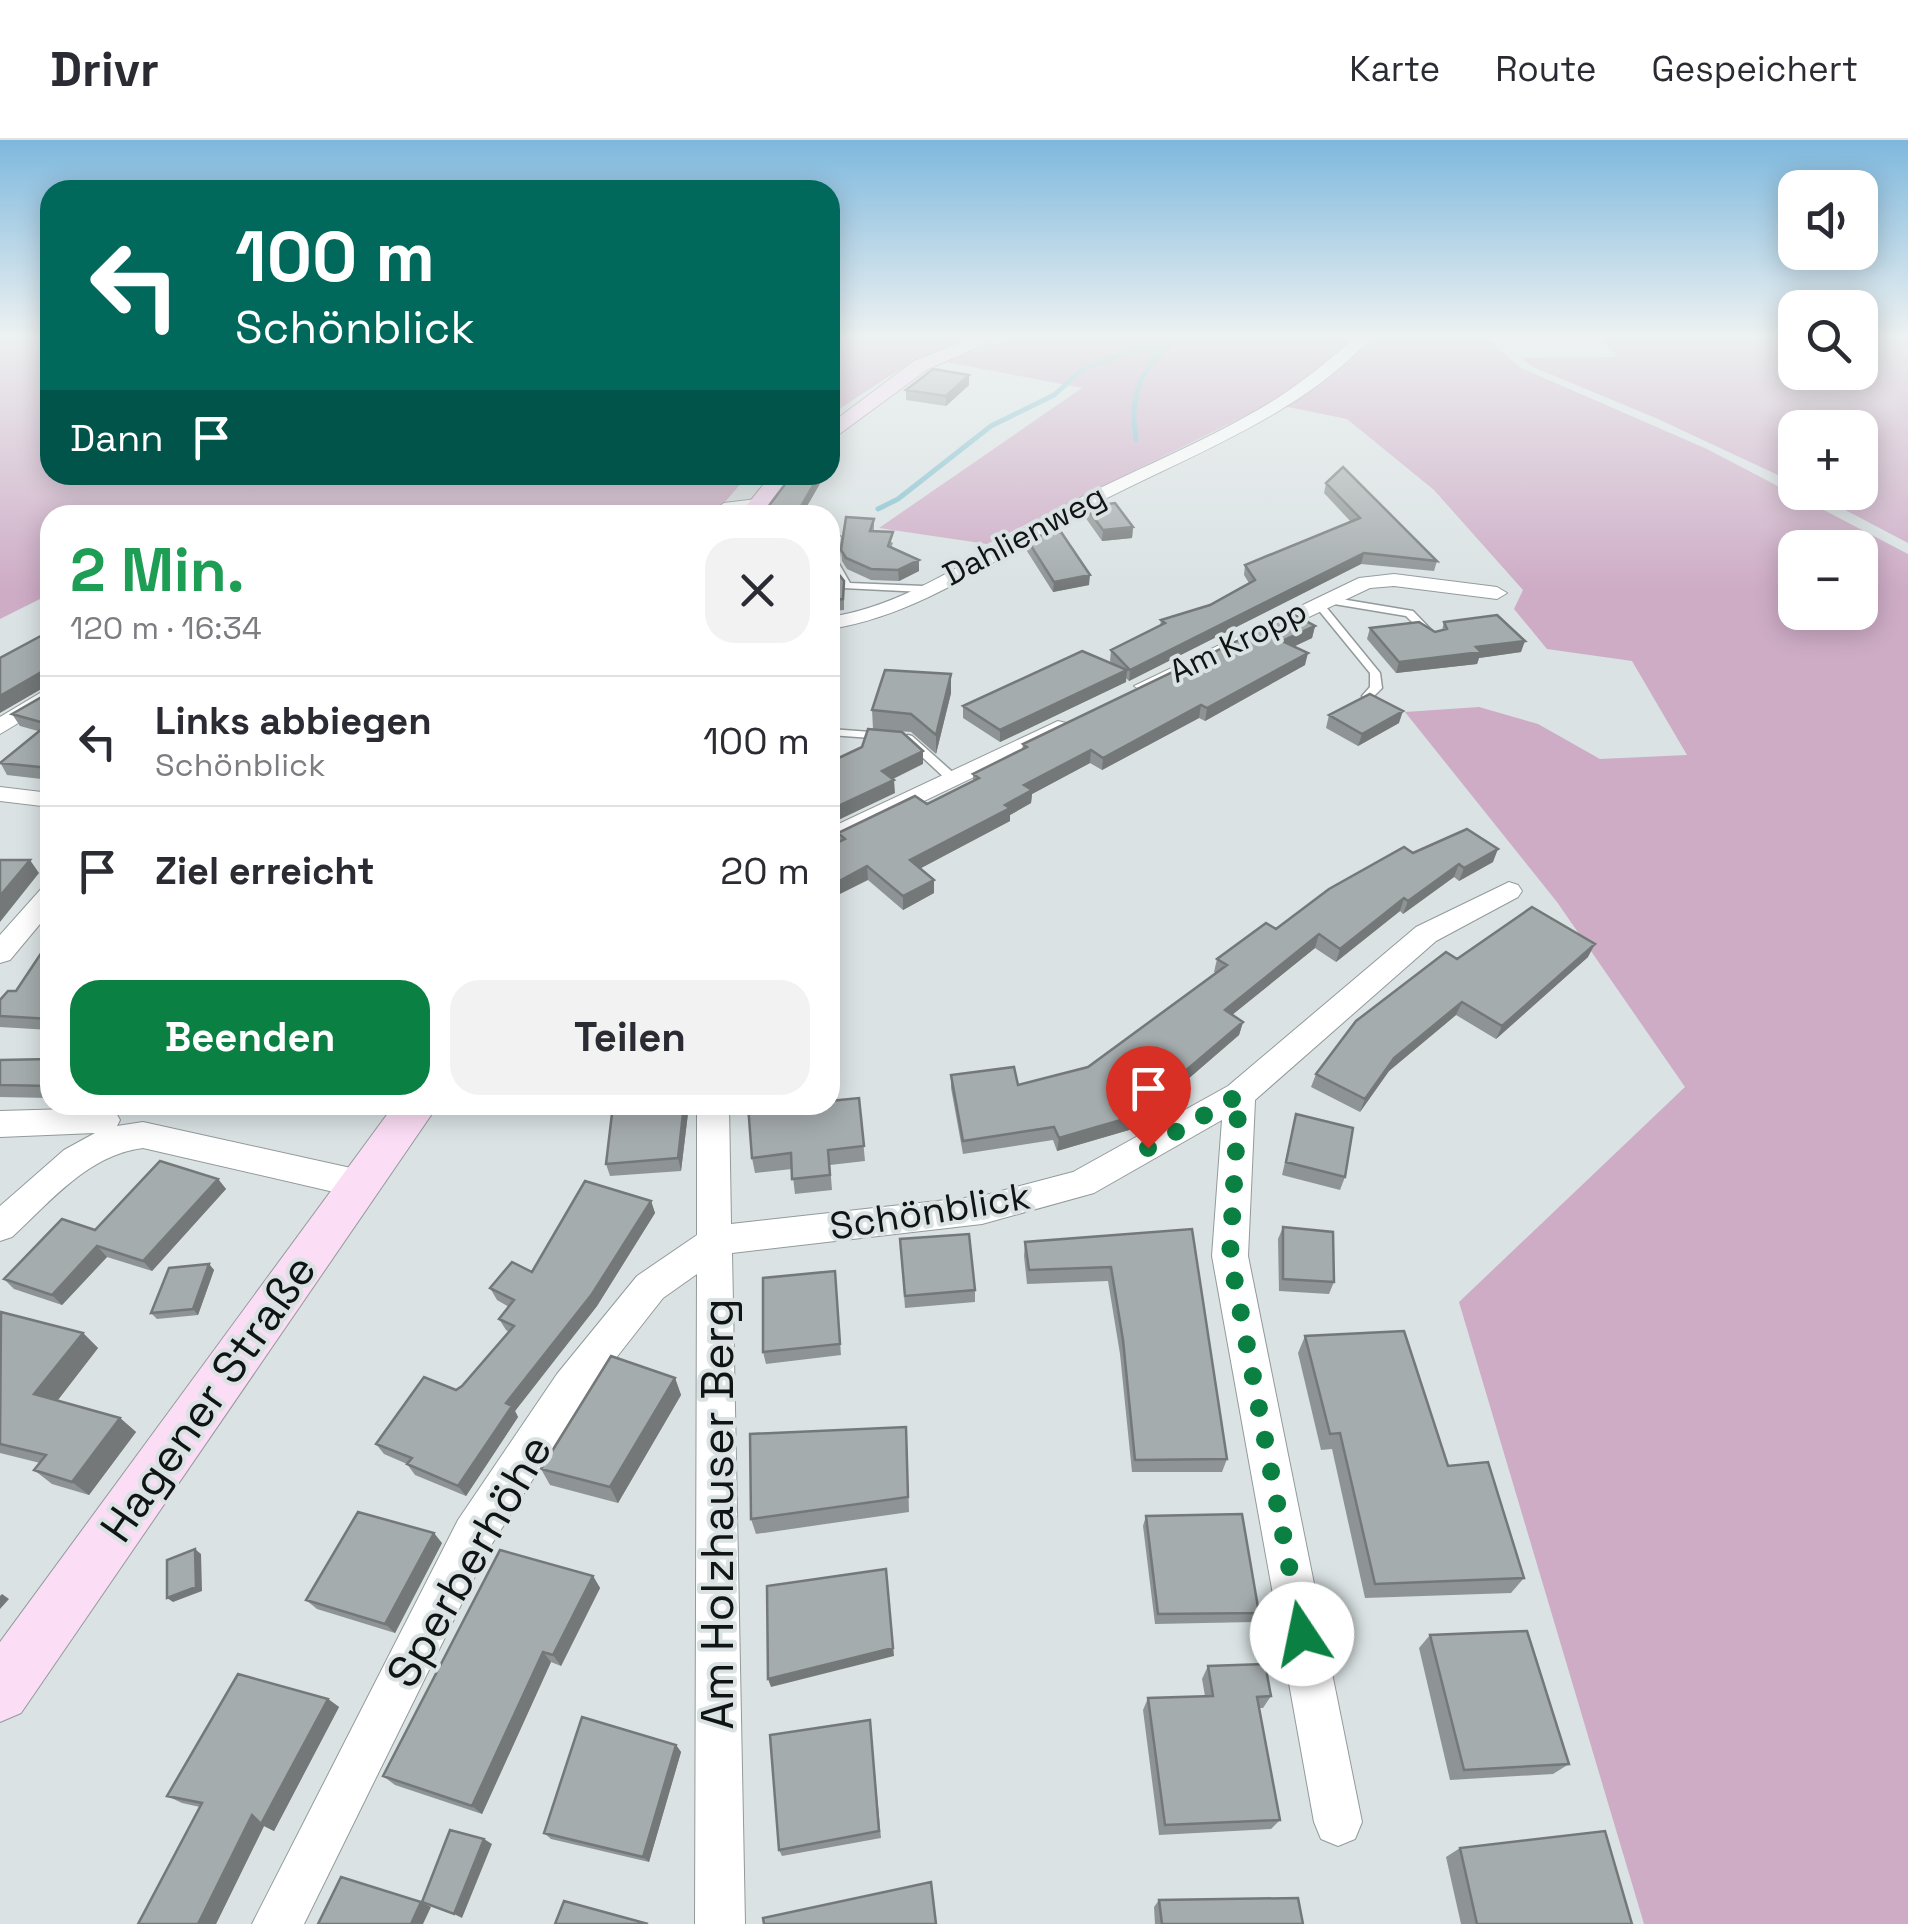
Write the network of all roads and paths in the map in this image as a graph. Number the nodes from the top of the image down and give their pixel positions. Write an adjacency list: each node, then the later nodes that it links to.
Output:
1 (1244, 421): 5 (street, Dahlienweg)
2 (775, 485): 3 (main road)
3 (758, 505)
4 (840, 575): 5 (lane)
5 (923, 589): 8 (street, Dahlienweg)
6 (1497, 593): 7 (street, Am Kropp)
7 (1320, 601): 9 (lane); 10 (street, Am Kropp); 11 (lane)
8 (840, 622)
9 (1434, 638)
10 (1126, 695)
11 (1368, 696)
12 (40, 700): 14 (street)
13 (1074, 720): 16 (street)
14 (0, 726)
15 (840, 733): 16 (lane)
16 (953, 779): 19 (street)
17 (0, 794): 18 (street)
18 (40, 799)
19 (840, 833)
20 (1510, 892): 23 (street, Schönblick)
21 (40, 907): 22 (street)
22 (0, 953)
23 (1239, 1095): 30 (street, Schönblick); 32 (street)
24 (410, 1115): 28 (main road, Hagener Straße)
25 (713, 1115): 30 (street, Am Holzhauser Berg)
26 (108, 1122): 27 (street); 28 (street); 29 (street)
27 (0, 1124)
28 (360, 1184): 31 (main road, Hagener Straße)
29 (0, 1227)
30 (716, 1240): 33 (street, Sperberhöhe); 34 (street, Am Holzhauser Berg)
31 (0, 1692)
32 (1338, 1822)
33 (277, 1924)
34 (720, 1924)

